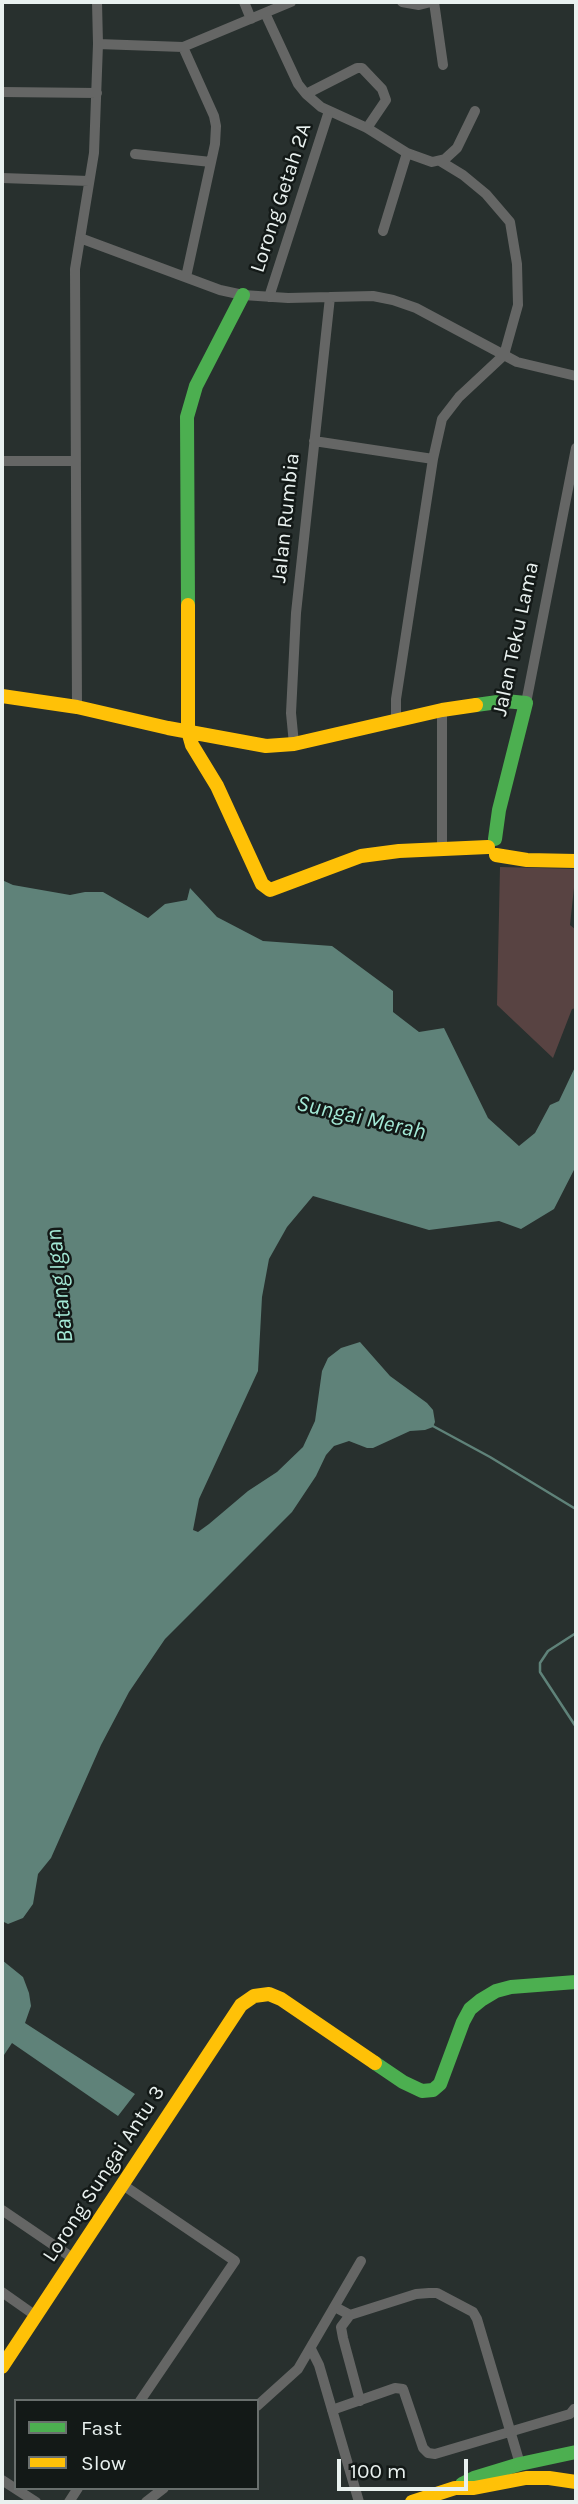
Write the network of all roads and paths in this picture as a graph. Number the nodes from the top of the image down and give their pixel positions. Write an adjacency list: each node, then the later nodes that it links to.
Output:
1 (97, 2): 8 (street)
2 (240, 2): 7 (street)
3 (291, 2): 6 (street)
4 (402, 2): 5 (street)
5 (432, 2): 10 (street)
6 (265, 13): 7 (street); 13 (street)
7 (251, 19): 9 (street)
8 (99, 44): 9 (street); 12 (street)
9 (183, 47): 19 (street)
10 (443, 65)
11 (2, 92): 12 (street)
12 (97, 93): 22 (street)
13 (306, 94): 14 (street); 16 (street)
14 (329, 111): 16 (street); 27 (street, Lorong Getah 2A)
15 (475, 111): 20 (street)
16 (367, 128): 17 (street)
17 (407, 153): 20 (street); 23 (street)
18 (135, 154): 19 (street)
19 (211, 162): 25 (street)
20 (440, 162): 29 (street)
21 (2, 178): 22 (street)
22 (89, 181): 24 (street)
23 (383, 232)
24 (80, 238): 25 (street); 35 (street)
25 (186, 277): 26 (street)
26 (243, 295): 27 (street); 41 (street)
27 (269, 297): 28 (street)
28 (330, 297): 29 (street); 31 (street, Jalan Rumbia)
29 (504, 355): 30 (street); 33 (street)
30 (576, 376)
31 (314, 441): 33 (street); 42 (street, Jalan Rumbia)
32 (576, 448): 37 (street, Jalan Teku Lama)
33 (433, 459): 40 (street)
34 (2, 461): 35 (street)
35 (76, 461): 38 (street)
36 (2, 696): 38 (street)
37 (526, 703): 39 (street); 43 (street, Jalan Teku Lama)
38 (77, 707): 41 (street)
39 (442, 710): 40 (street); 44 (street)
40 (396, 719): 42 (street)
41 (188, 731): 42 (street); 44 (street)
42 (294, 744)
43 (495, 846): 44 (street); 45 (street); 46 (street)
44 (442, 850)
45 (576, 854)
46 (576, 862)
47 (576, 1982): 48 (street, Lorong Sungai Antu 3)
48 (123, 2185): 50 (street, Lorong Sungai Antu 3); 58 (street)
49 (2, 2210): 50 (street)
50 (74, 2259): 55 (street, Lorong Sungai Antu 3)
51 (361, 2261): 53 (street)
52 (2, 2292): 55 (street)
53 (335, 2307): 54 (street); 56 (street)
54 (350, 2315): 59 (street); 63 (street)
55 (36, 2316): 57 (street, Lorong Sungai Antu 3)
56 (311, 2349): 60 (street); 62 (street)
57 (2, 2367)
58 (141, 2399)
59 (360, 2400): 62 (street); 63 (street)
60 (259, 2404)
61 (574, 2409): 63 (street)
62 (332, 2410): 72 (street)
63 (510, 2432): 65 (street)
64 (576, 2452): 65 (street)
65 (520, 2464): 67 (street)
66 (576, 2482): 67 (street)
67 (455, 2488): 73 (street)
68 (17, 2490): 70 (street)
69 (161, 2490): 71 (street)
70 (36, 2502)
71 (146, 2502)
72 (359, 2502)
73 (412, 2502)

